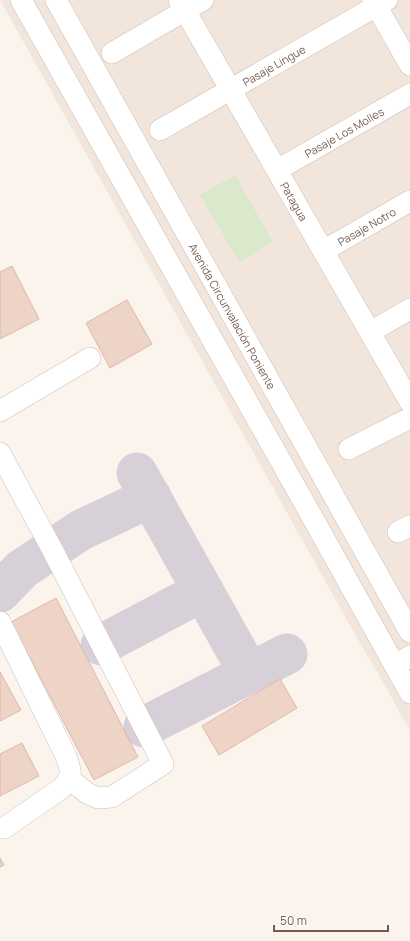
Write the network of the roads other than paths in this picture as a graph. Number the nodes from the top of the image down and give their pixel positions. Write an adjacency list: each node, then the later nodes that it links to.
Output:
1 (21, 0): 23 (street)
2 (56, 0): 22 (street, Avenida Circunvalación Poniente)
3 (379, 2): 6 (street); 7 (street, Pasaje Lingue)
4 (189, 3): 5 (street); 7 (street, Patagua)
5 (112, 53)
6 (410, 65)
7 (231, 89): 9 (street, Pasaje Lingue); 10 (street, Patagua)
8 (410, 94): 10 (street, Pasaje Los Molles)
9 (160, 130)
10 (277, 170): 12 (street, Patagua)
11 (410, 201): 12 (street, Pasaje Notro)
12 (323, 251): 14 (street, Patagua)
13 (410, 309): 14 (street)
14 (370, 332): 16 (street, Patagua)
15 (90, 358): 17 (street)
16 (410, 402)
17 (0, 411)
18 (410, 418): 19 (street)
19 (349, 449)
20 (0, 453): 25 (street)
21 (0, 622): 25 (street)
22 (410, 632)
23 (402, 661): 24 (street)
24 (410, 694)
25 (69, 779): 26 (street)
26 (4, 828)

